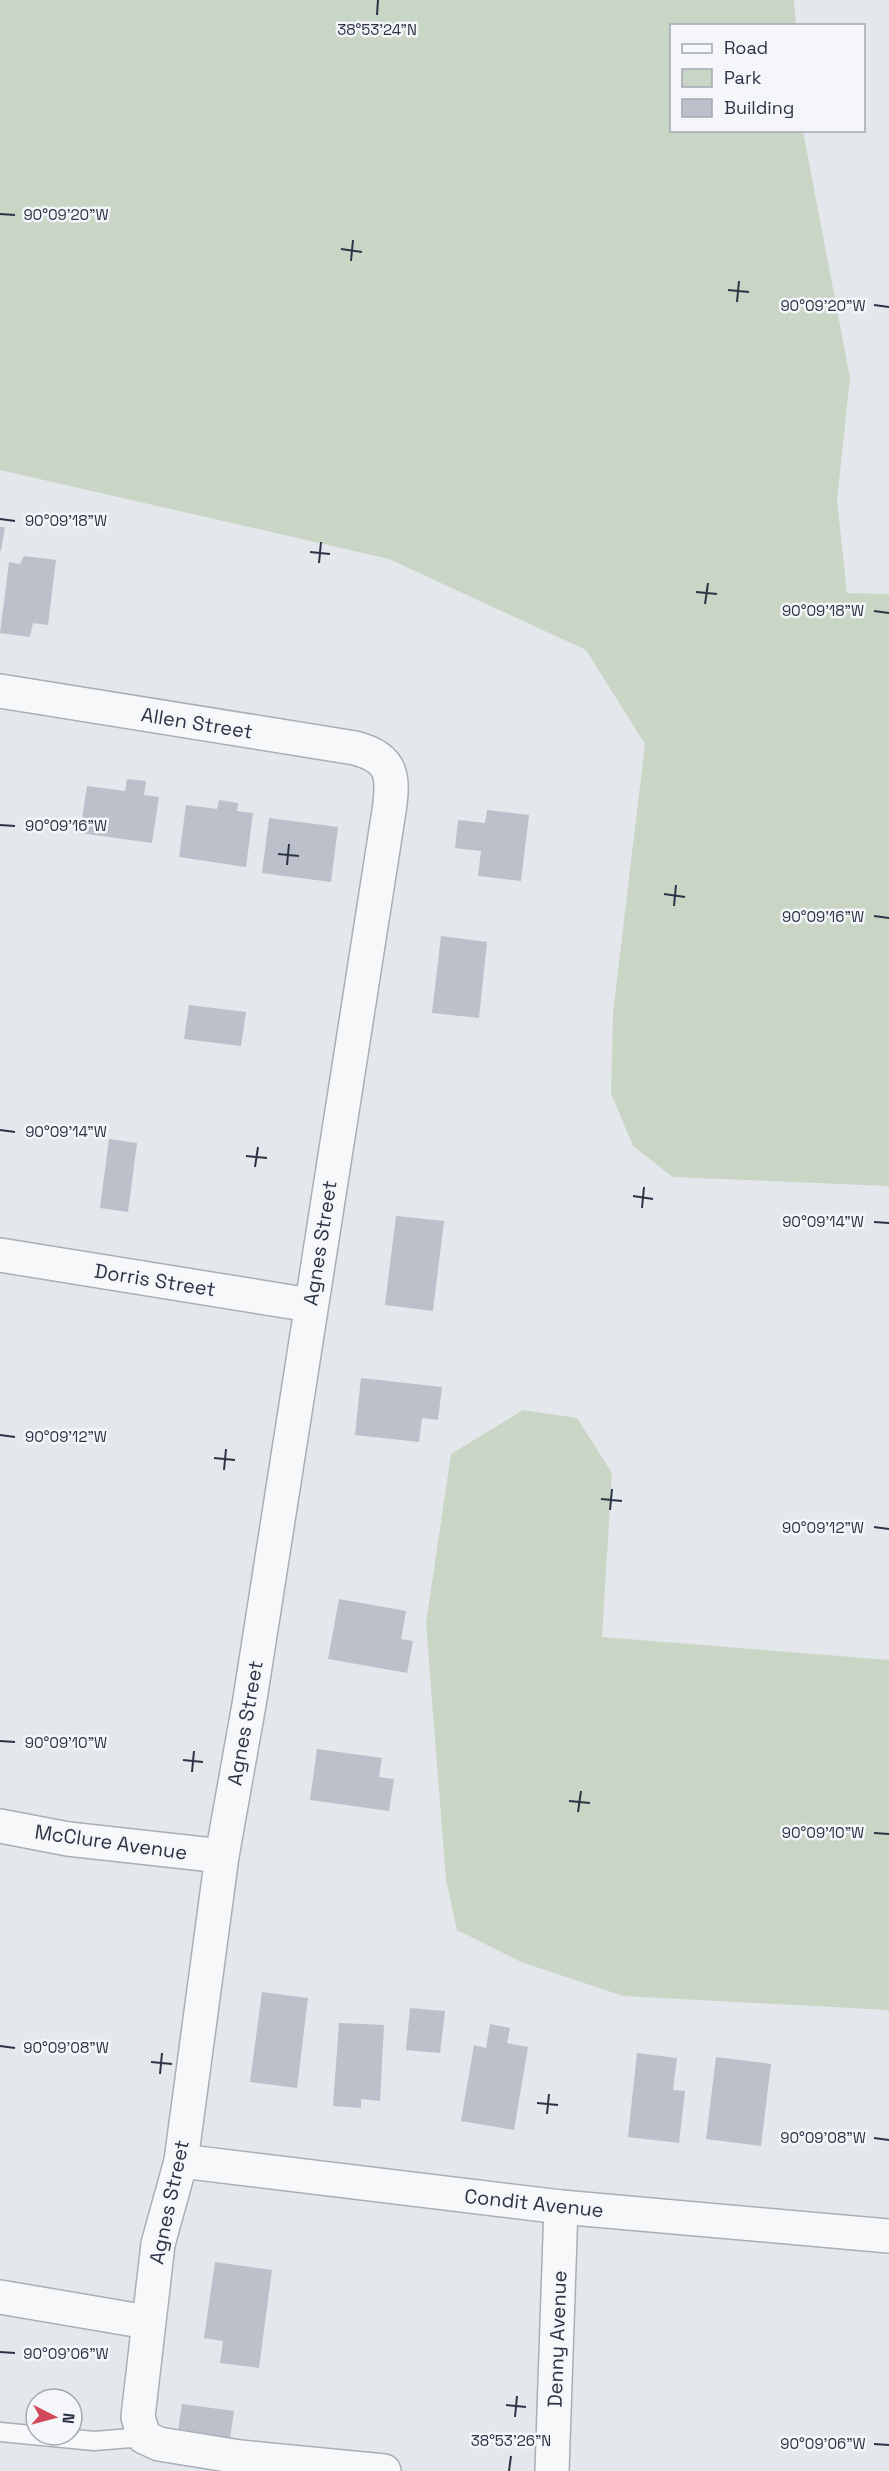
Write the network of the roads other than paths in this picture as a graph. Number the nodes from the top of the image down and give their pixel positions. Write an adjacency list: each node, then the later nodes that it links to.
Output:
1 (0, 691): 2 (street, Allen Street)
2 (388, 768): 4 (street, Agnes Street)
3 (0, 1255): 4 (street, Dorris Street)
4 (310, 1305): 6 (street, Agnes Street)
5 (0, 1826): 6 (street, McClure Avenue)
6 (222, 1856): 7 (street, Agnes Street)
7 (181, 2161): 8 (street, Condit Avenue); 11 (street, Agnes Street)
8 (561, 2207): 9 (street, Condit Avenue); 15 (street, Denny Avenue)
9 (889, 2236)
10 (0, 2297): 11 (street)
11 (147, 2322): 13 (street, Agnes Street)
12 (0, 2432): 13 (lane)
13 (144, 2437): 14 (street)
14 (384, 2471)
15 (552, 2471)

